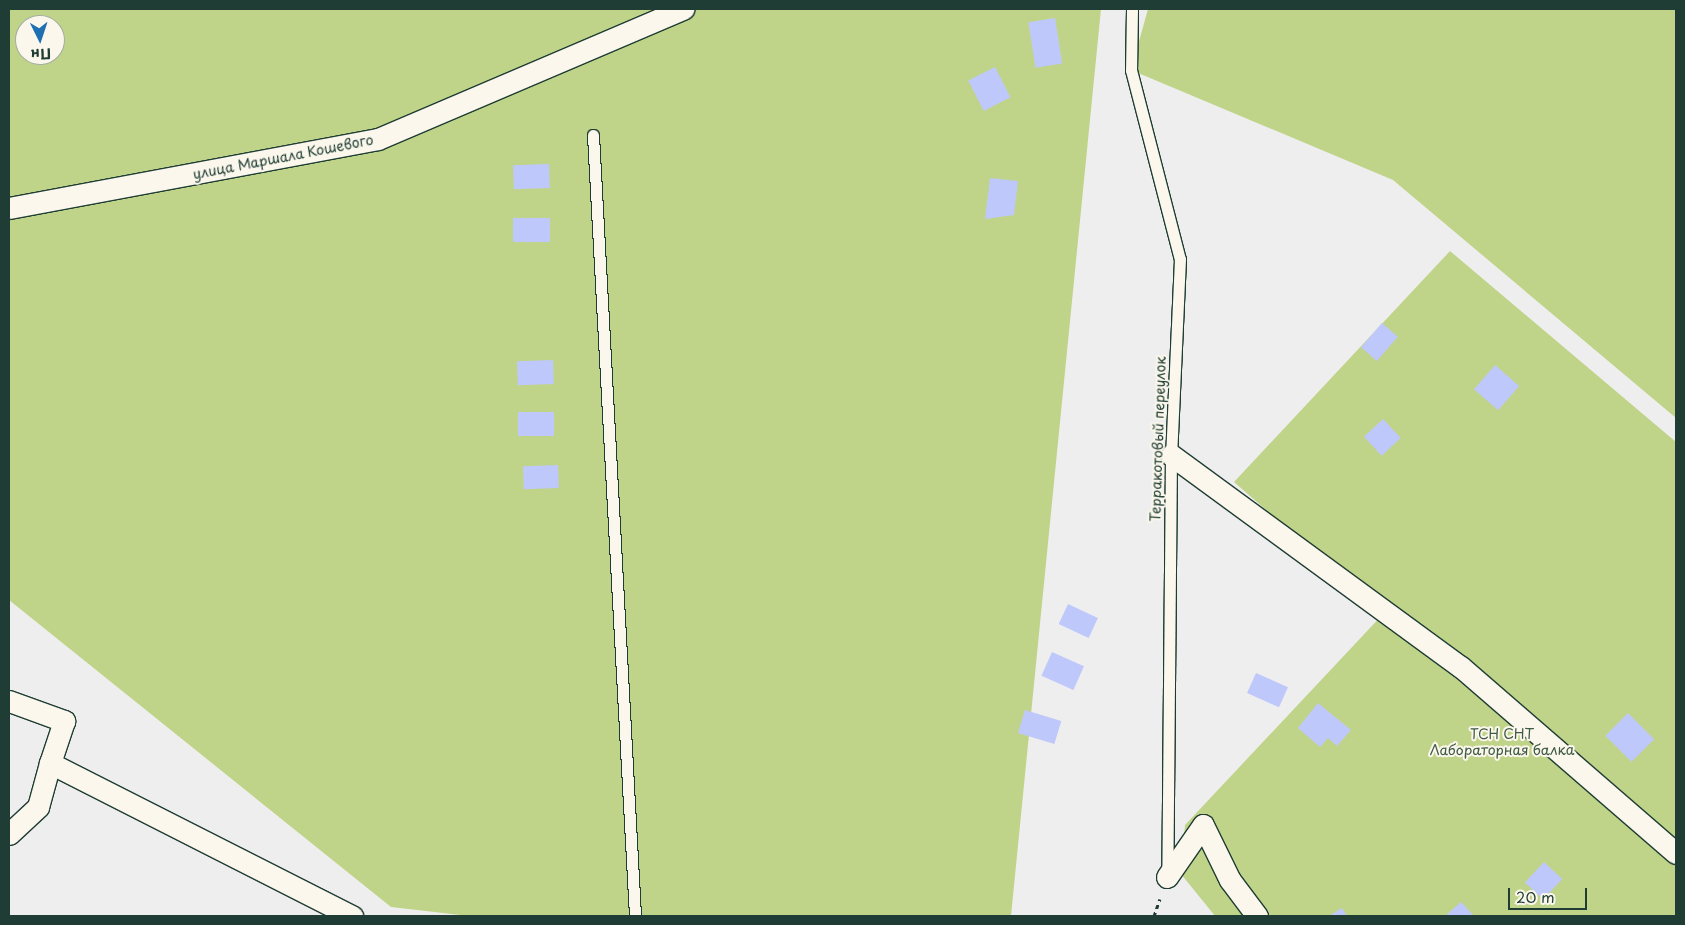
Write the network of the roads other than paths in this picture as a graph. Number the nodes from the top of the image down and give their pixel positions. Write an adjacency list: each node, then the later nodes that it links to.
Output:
1 (683, 9): 4 (street, улица Маршала Кошевого)
2 (1132, 9): 5 (lane, Терракотовый переулок)
3 (593, 135): 12 (lane)
4 (9, 208)
5 (1171, 455): 9 (street); 10 (lane, Терракотовый переулок)
6 (9, 701): 7 (street)
7 (50, 764): 8 (street); 11 (street)
8 (9, 834)
9 (1676, 852)
10 (1167, 877): 13 (street)
11 (352, 916)
12 (634, 916)
13 (1257, 916)

